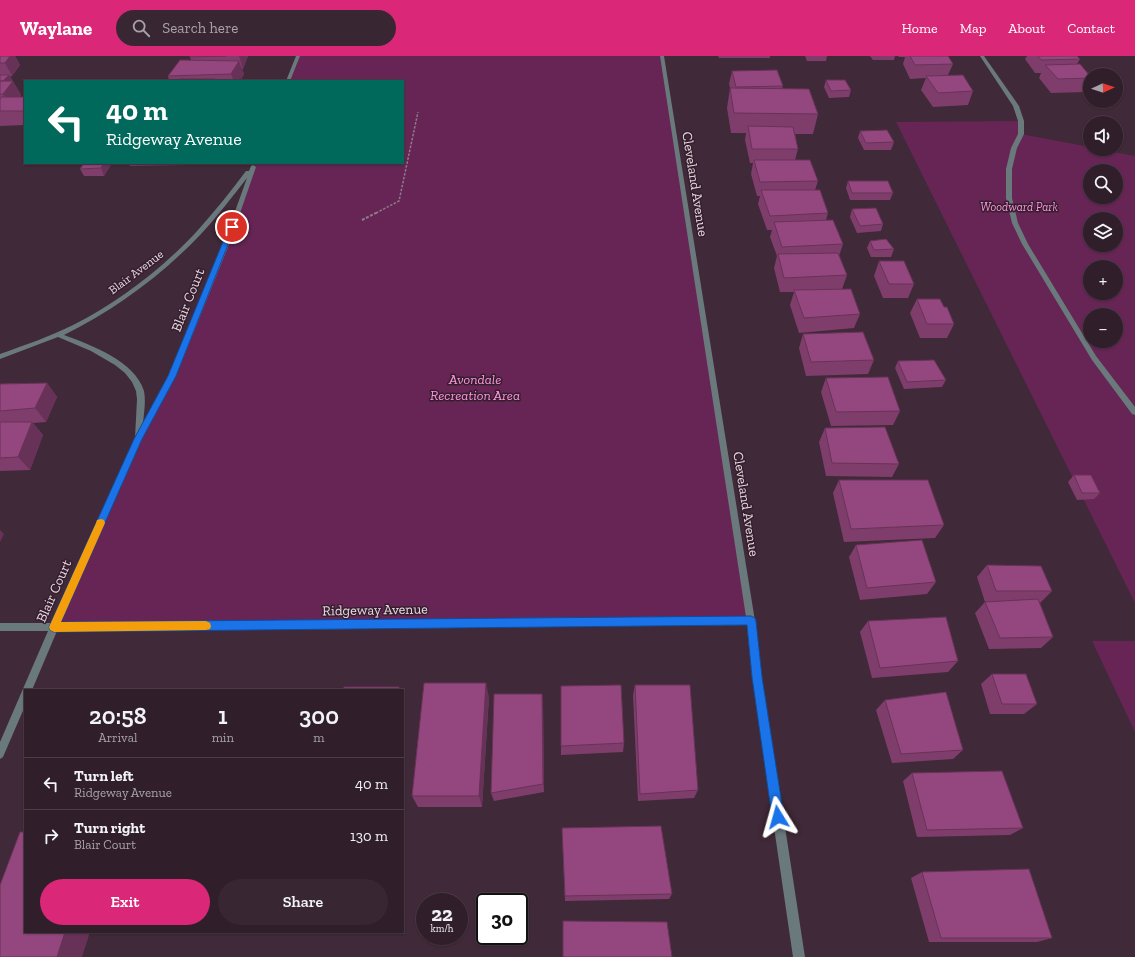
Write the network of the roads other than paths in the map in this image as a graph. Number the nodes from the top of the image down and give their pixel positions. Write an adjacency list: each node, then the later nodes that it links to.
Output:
1 (298, 56): 4 (street)
2 (662, 56): 10 (street, Cleveland Avenue)
3 (982, 56): 8 (street)
4 (288, 80)
5 (253, 165): 6 (street, Blair Avenue); 9 (street, Blair Court)
6 (59, 335): 7 (street, Blair Avenue); 9 (street, Blair Court)
7 (0, 357)
8 (1135, 412)
9 (138, 439): 12 (street, Blair Court)
10 (751, 621): 12 (street, Ridgeway Avenue); 16 (street, Cleveland Avenue)
11 (0, 627): 12 (street, Ridgeway Avenue)
12 (54, 627): 13 (street, Blair Court)
13 (27, 689)
14 (24, 697): 15 (street)
15 (0, 754)
16 (799, 957)

